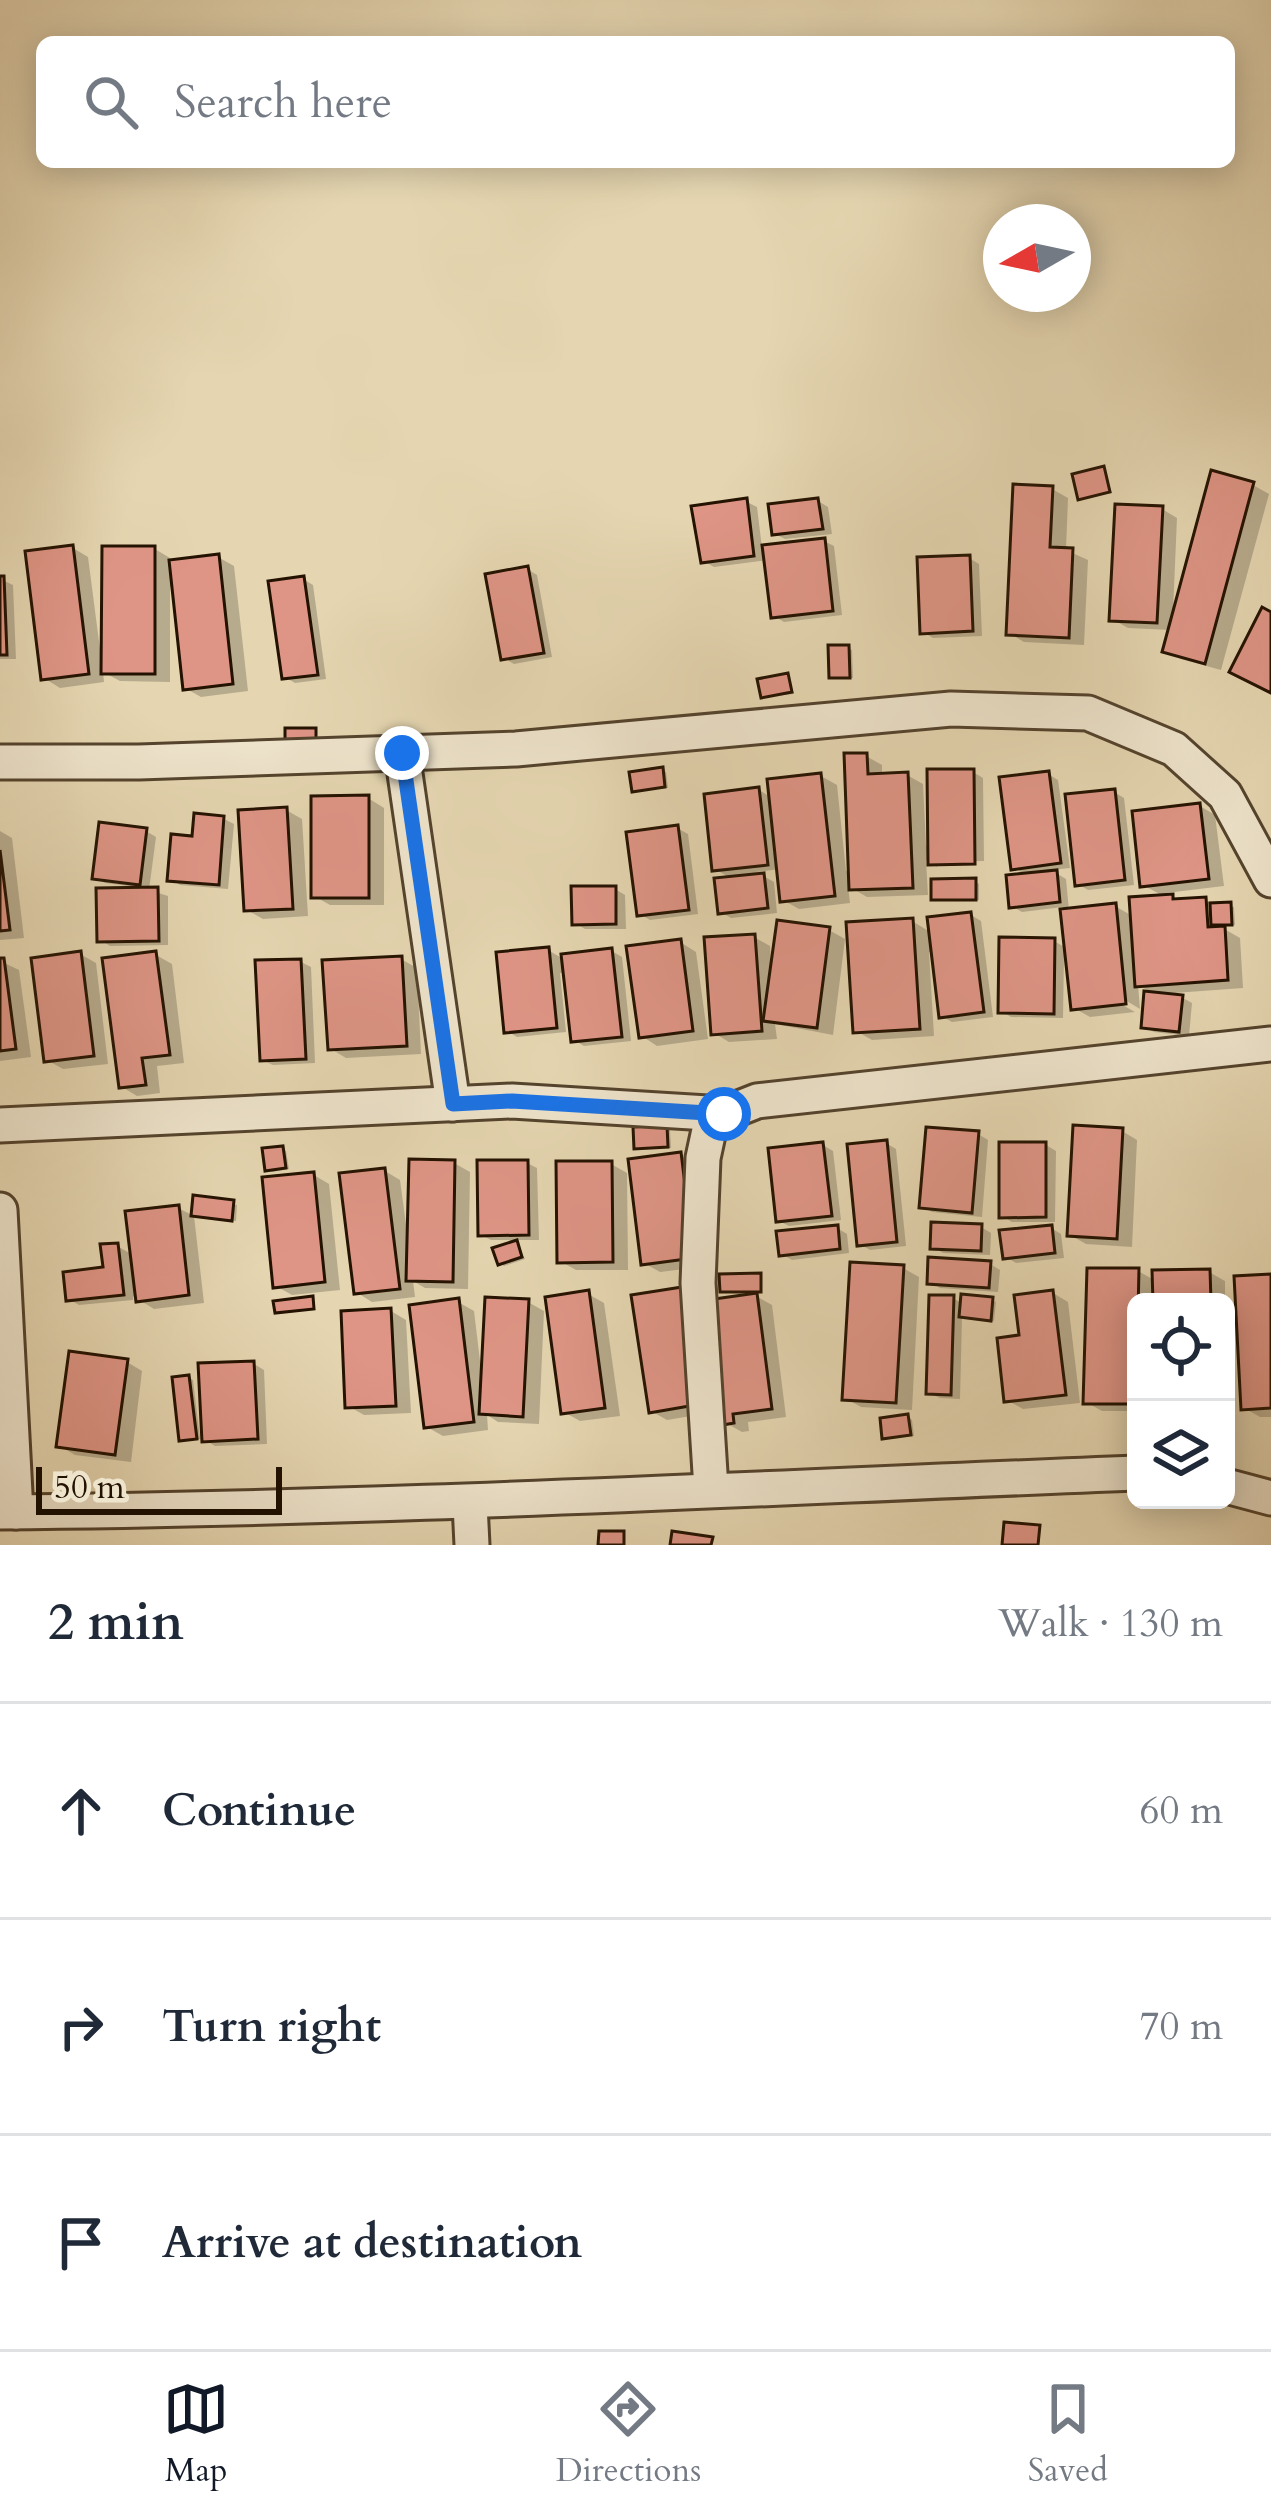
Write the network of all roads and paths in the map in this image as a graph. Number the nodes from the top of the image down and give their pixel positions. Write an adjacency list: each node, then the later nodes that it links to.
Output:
1 (402, 753): 2 (street); 3 (street); 5 (street)
2 (0, 762)
3 (1271, 880)
4 (1271, 1044): 6 (street)
5 (453, 1104): 6 (street); 7 (street)
6 (724, 1114): 11 (street)
7 (0, 1125)
8 (0, 1210): 14 (street)
9 (1127, 1474): 11 (street)
10 (1235, 1488): 12 (street)
11 (711, 1490): 13 (street)
12 (1271, 1498)
13 (470, 1504): 14 (street); 15 (street)
14 (8, 1512)
15 (472, 1545)

